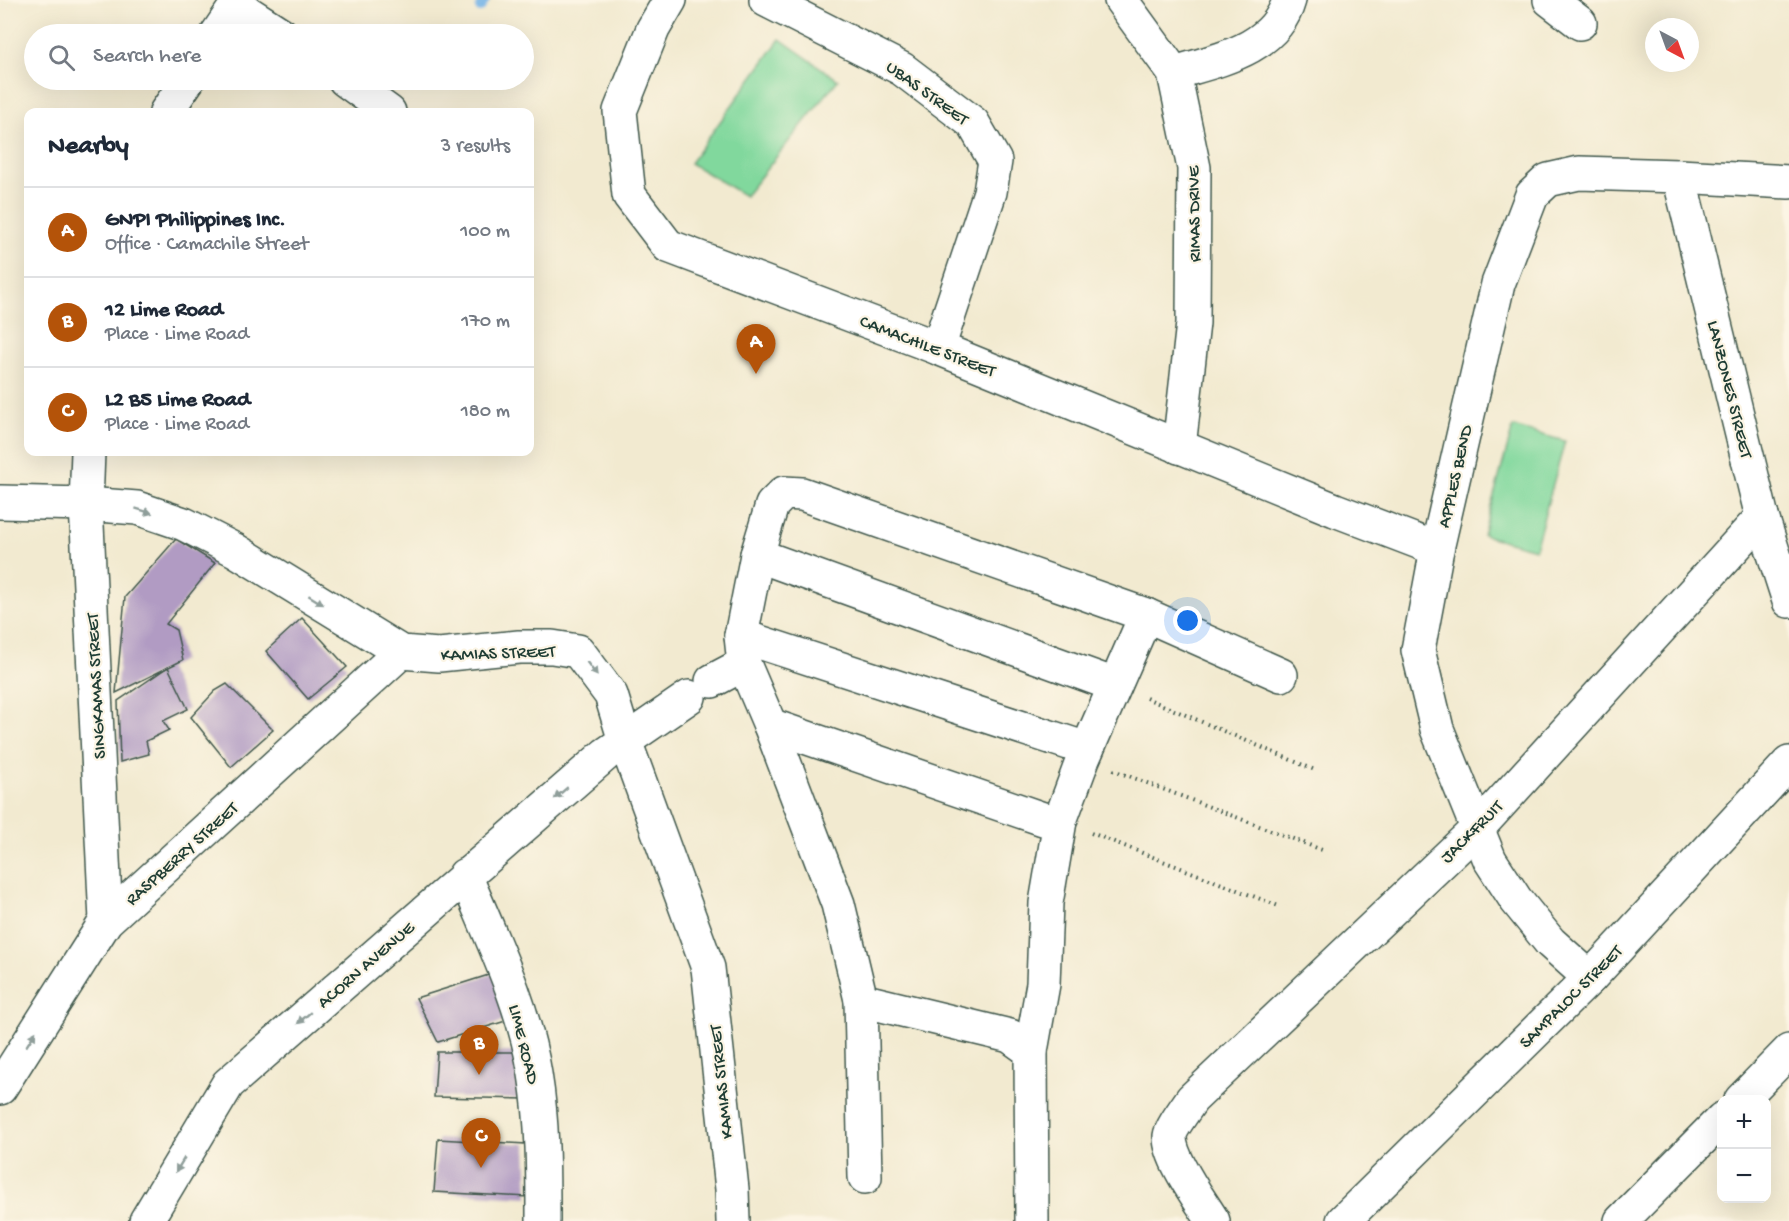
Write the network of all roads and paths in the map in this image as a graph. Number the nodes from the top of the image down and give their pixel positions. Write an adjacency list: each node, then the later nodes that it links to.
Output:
1 (670, 0): 17 (street, CAMACHILE STREET)
2 (766, 0): 17 (street, UBAS STREET)
3 (1121, 0): 10 (street, RIMAS DRIVE)
4 (1550, 0): 7 (street)
5 (238, 3): 8 (street); 9 (street)
6 (1288, 5): 10 (street)
7 (1580, 23)
8 (224, 24)
9 (266, 24)
10 (1174, 73): 18 (street, RIMAS DRIVE)
11 (181, 90): 13 (street)
12 (359, 90): 14 (street)
13 (169, 108)
14 (384, 108)
15 (1679, 176): 16 (street, APPLES BEND); 22 (street, LANZONES STREET); 23 (street, APPLES BEND)
16 (1789, 182)
17 (938, 348): 18 (street, CAMACHILE STREET)
18 (1179, 447): 23 (street, CAMACHILE STREET)
19 (88, 456): 21 (street, SINGKAMAS STREET)
20 (0, 502): 21 (street, KAMIAS STREET)
21 (86, 504): 28 (street, KAMIAS STREET, one-way to 28); 41 (street, SINGKAMAS STREET)
22 (1762, 517): 25 (street, LANZONES STREET); 37 (street, JACKFRUIT)
23 (1437, 549): 37 (street, APPLES BEND)
24 (757, 555): 26 (street); 27 (street); 30 (street)
25 (1789, 601)
26 (1146, 615): 29 (street); 30 (street)
27 (743, 650): 31 (street); 32 (street, ACORN AVENUE); 33 (street)
28 (401, 652): 32 (street, KAMIAS STREET, one-way to 32); 41 (street, RASPBERRY STREET)
29 (1281, 675)
30 (1115, 685): 33 (street); 35 (path)
31 (770, 725): 36 (street); 43 (street)
32 (625, 741): 39 (street, ACORN AVENUE, one-way to 39); 52 (street, KAMIAS STREET)
33 (1085, 754): 36 (street); 38 (path)
34 (1789, 763): 42 (street, SAMPALOC STREET)
35 (1317, 771)
36 (1060, 821): 40 (path); 44 (street)
37 (1477, 829): 42 (street, APPLES BEND); 54 (street, JACKFRUIT)
38 (1322, 850)
39 (465, 875): 50 (street, ACORN AVENUE, one-way to 50); 51 (street, LIME ROAD)
40 (1281, 907)
41 (106, 921): 46 (street, RASPBERRY STREET, one-way to 41)
42 (1590, 978): 55 (street, SAMPALOC STREET)
43 (861, 1000): 44 (street); 49 (street)
44 (1031, 1051): 53 (street)
45 (1789, 1051): 47 (street)
46 (0, 1088)
47 (1746, 1095)
48 (1717, 1124): 56 (street)
49 (866, 1176)
50 (146, 1221)
51 (543, 1221)
52 (733, 1221)
53 (1032, 1221)
54 (1213, 1221)
55 (1343, 1221)
56 (1621, 1221)

